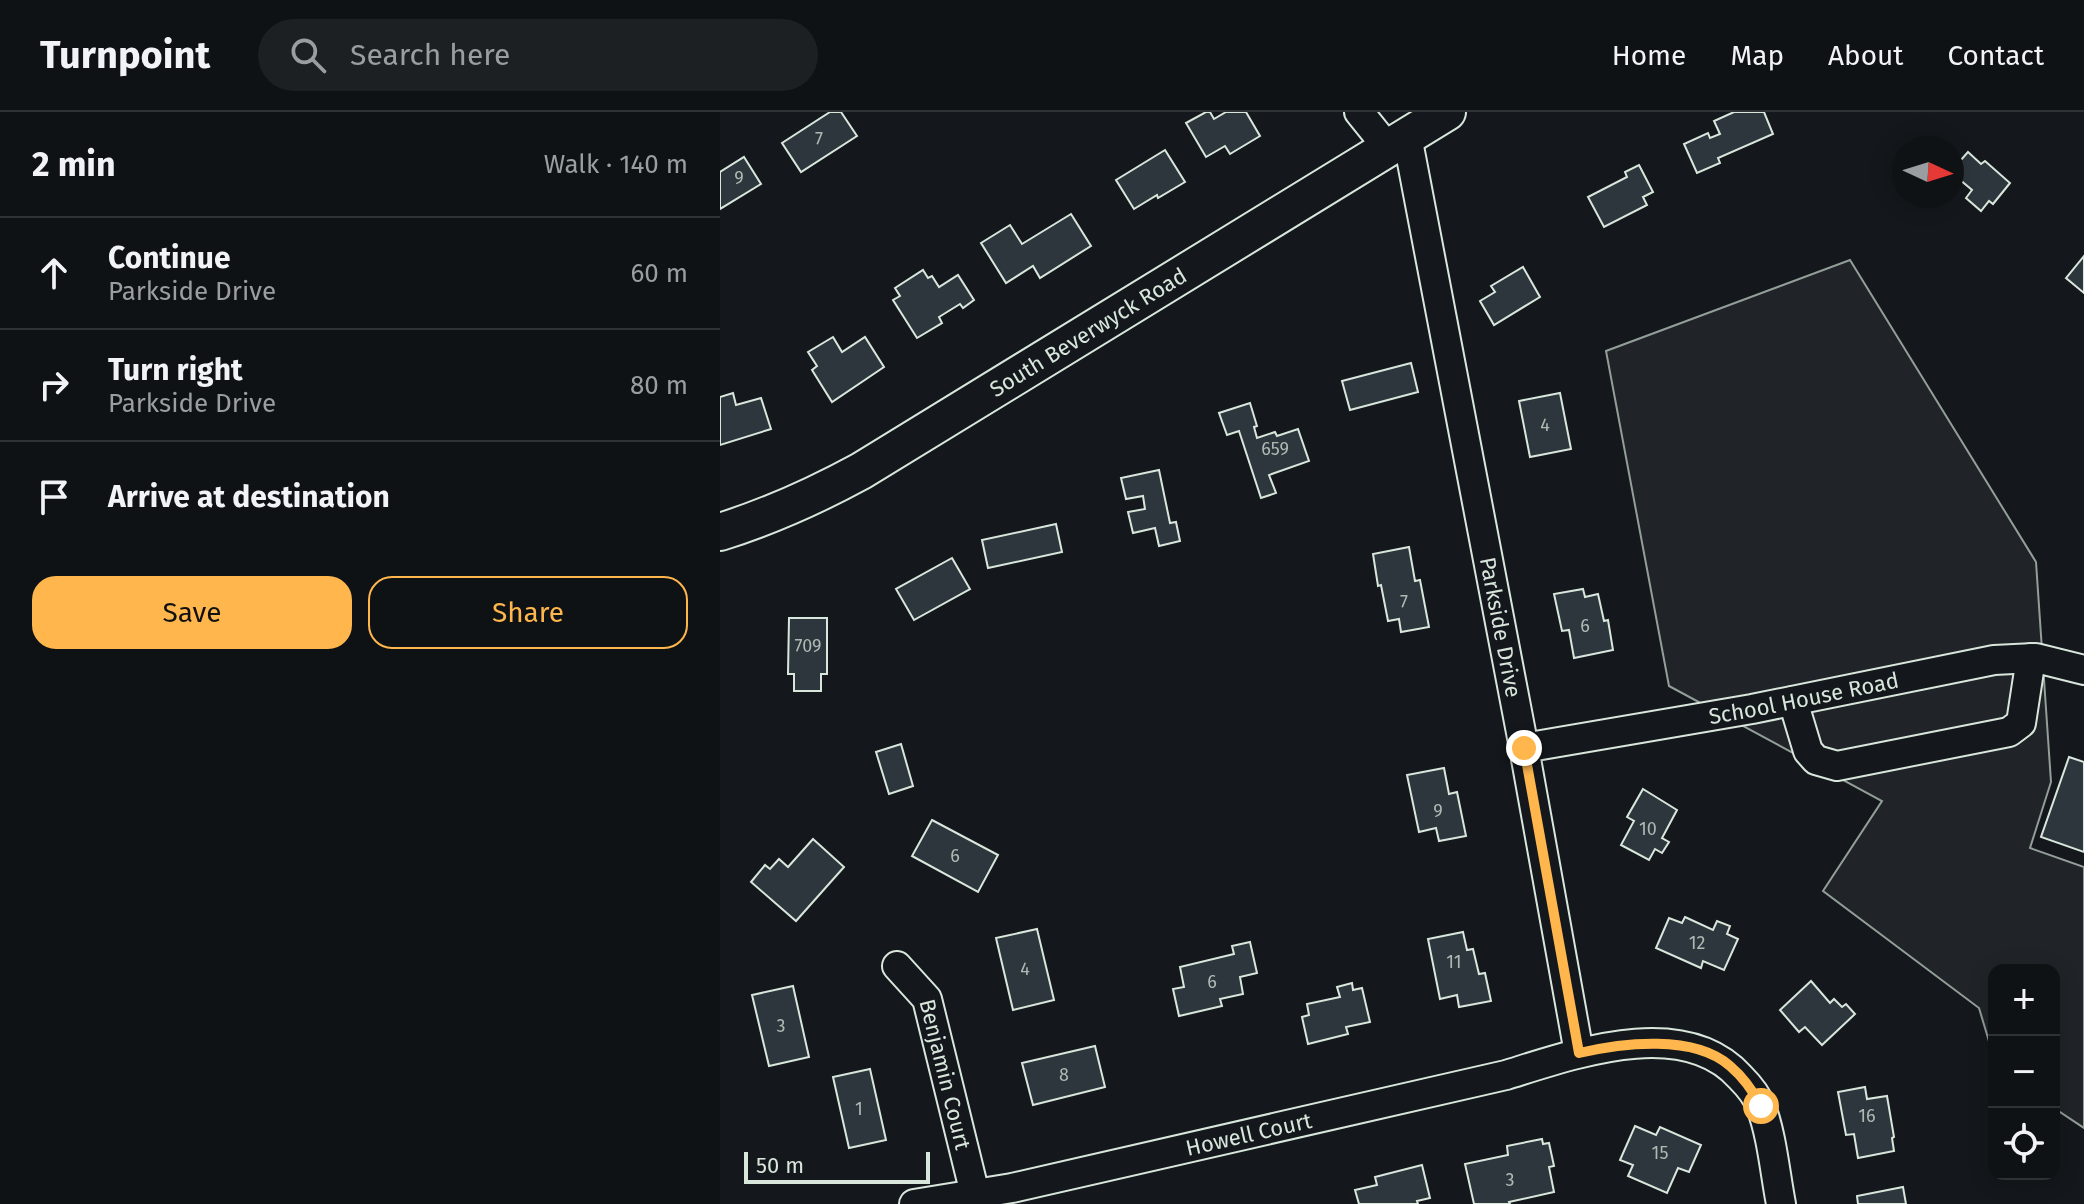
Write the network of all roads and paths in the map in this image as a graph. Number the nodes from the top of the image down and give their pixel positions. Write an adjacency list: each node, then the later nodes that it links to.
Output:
1 (1359, 112): 3 (street)
2 (1447, 112): 3 (main road, South Beverwyck Road)
3 (1398, 142): 4 (main road, South Beverwyck Road); 8 (street, Parkside Drive)
4 (720, 532)
5 (2031, 658): 6 (street, School House Road); 7 (street, School House Road); 7 (street)
6 (2084, 670)
7 (1793, 701): 8 (street, School House Road)
8 (1524, 748): 10 (street, Parkside Drive)
9 (897, 966): 11 (street, Benjamin Court)
10 (1579, 1053): 11 (street, Howell Court); 13 (street)
11 (975, 1194): 12 (street, Howell Court)
12 (914, 1204)
13 (1781, 1204)

